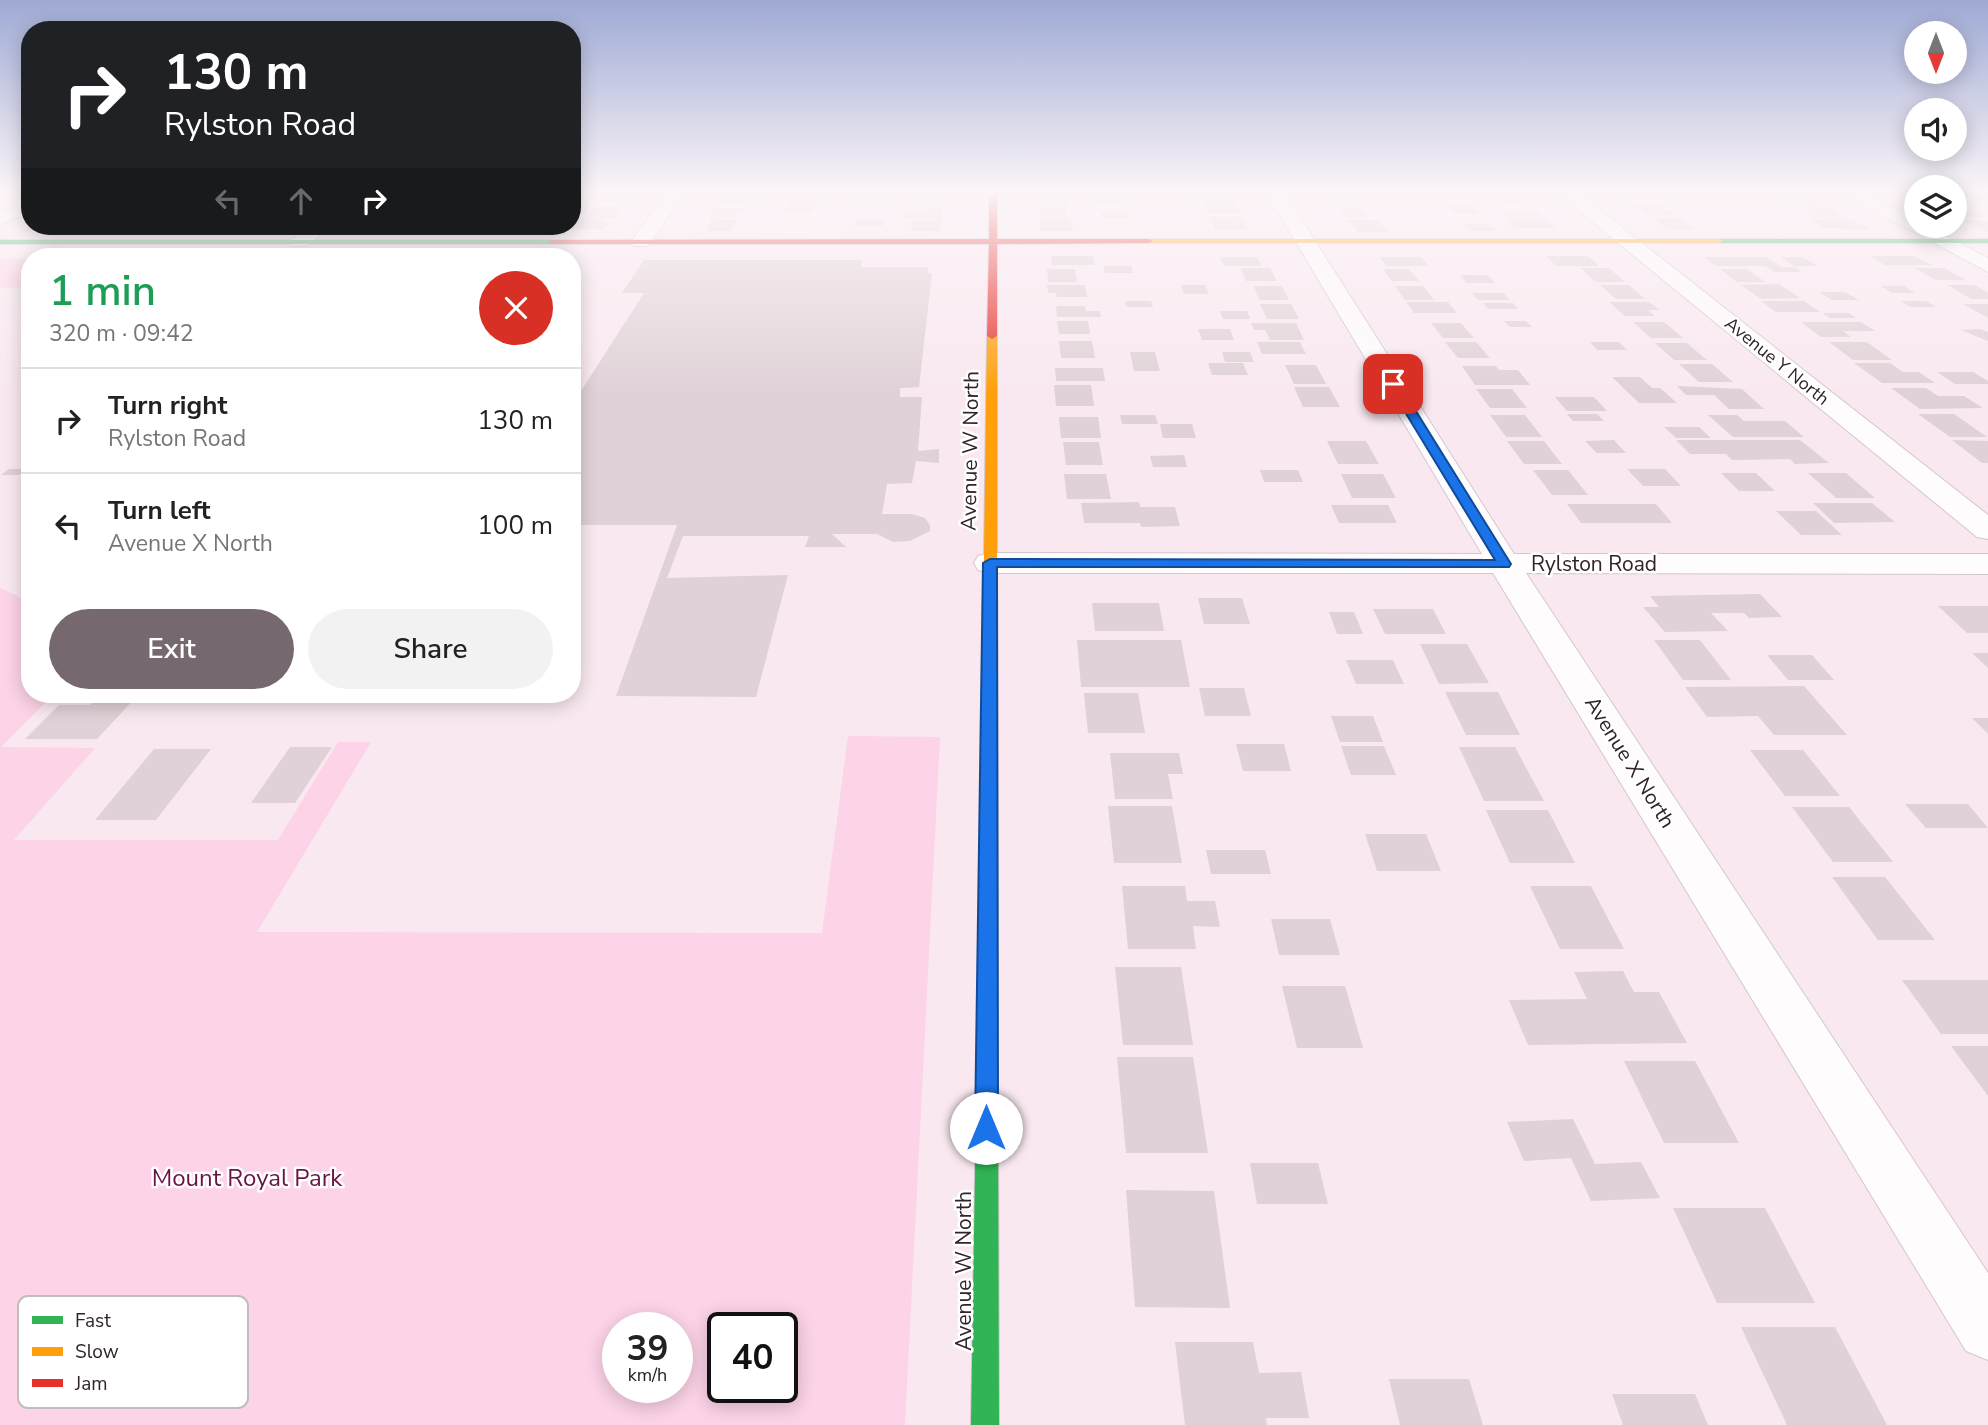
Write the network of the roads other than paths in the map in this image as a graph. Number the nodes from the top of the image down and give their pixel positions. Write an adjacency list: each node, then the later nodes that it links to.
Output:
1 (994, 258): 5 (street, Avenue W North)
2 (1316, 258): 6 (street, Avenue X North)
3 (1649, 258): 4 (street, Avenue Y North)
4 (1988, 530)
5 (990, 563): 6 (street, Rylston Road); 9 (street, Avenue W North)
6 (1504, 564): 7 (street, Rylston Road); 8 (street, Avenue X North)
7 (1988, 564)
8 (1988, 1329)
9 (985, 1425)

